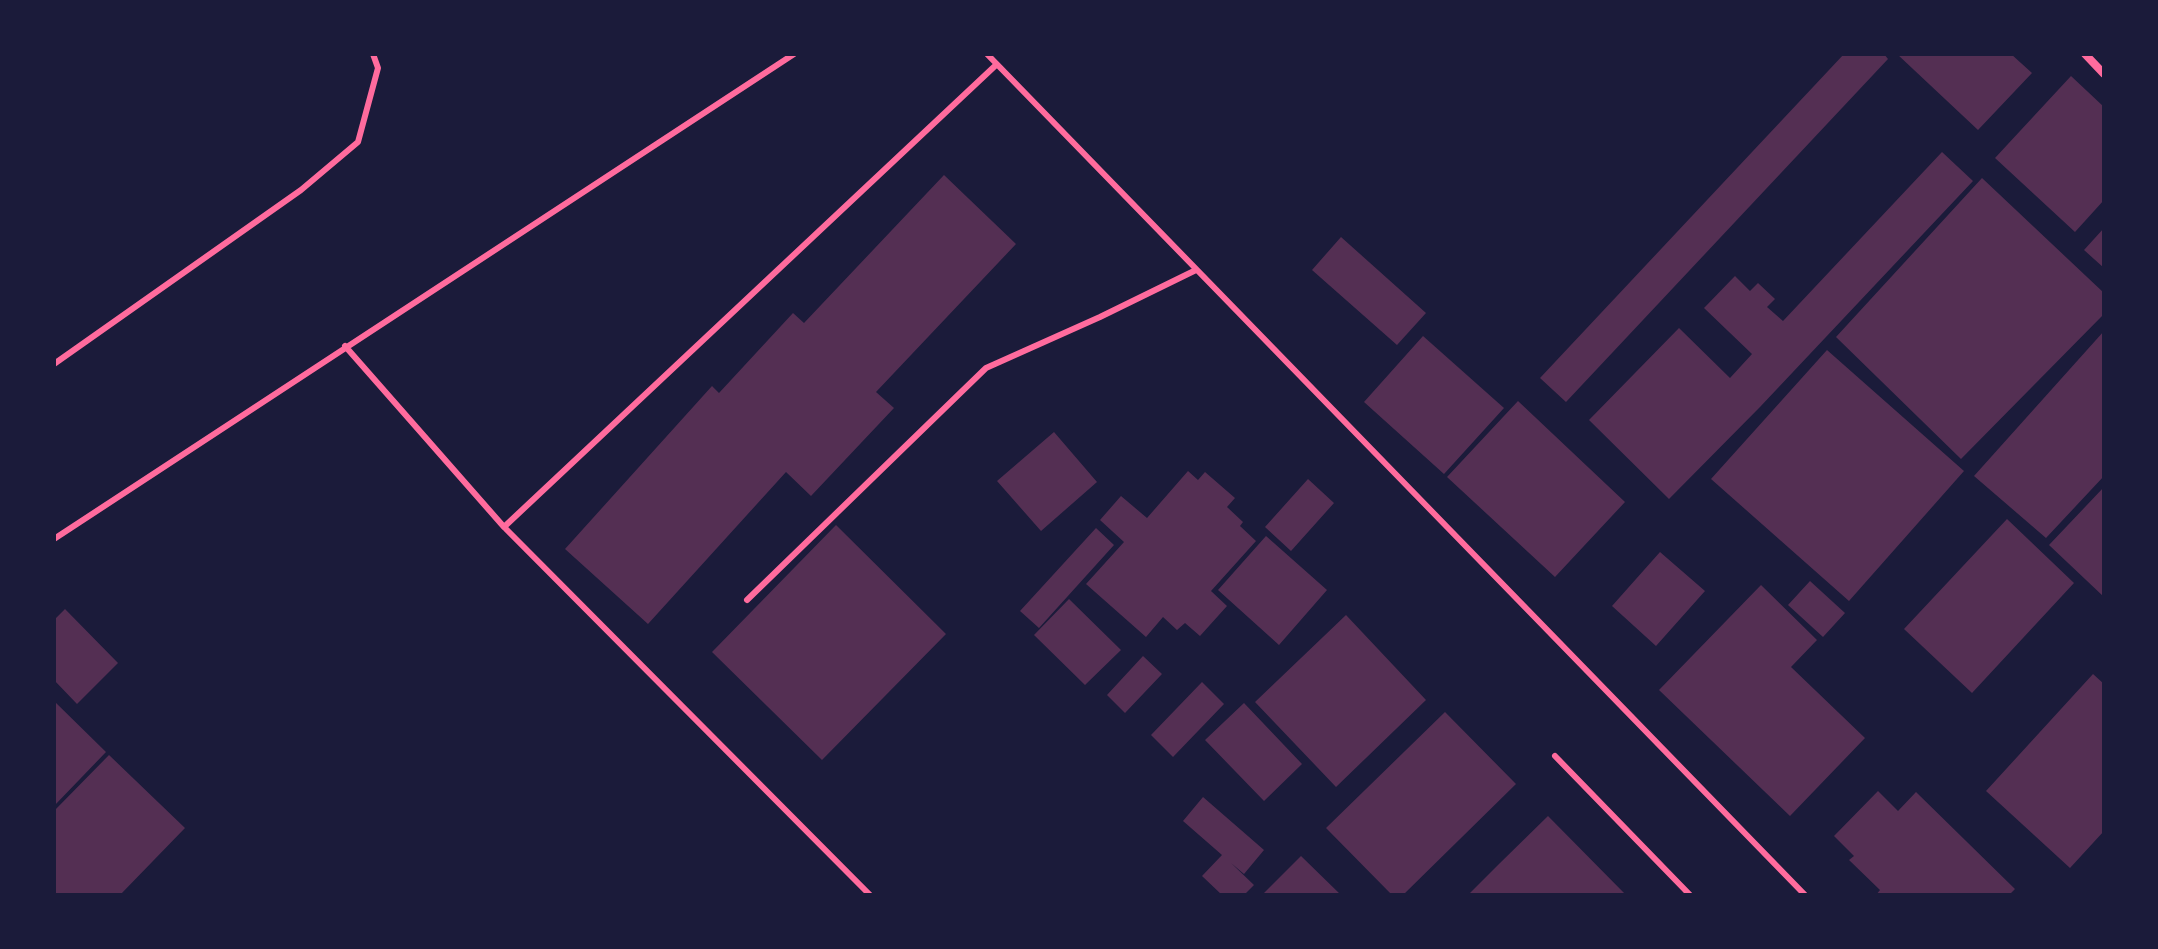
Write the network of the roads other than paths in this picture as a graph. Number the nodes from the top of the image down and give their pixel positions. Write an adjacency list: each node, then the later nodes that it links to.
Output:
1 (373, 54): 9 (lane)
2 (794, 54): 8 (lane)
3 (987, 54): 5 (lane)
4 (2085, 54): 6 (street)
5 (996, 65): 7 (lane); 10 (lane)
6 (2104, 74)
7 (1196, 270): 12 (lane); 16 (lane)
8 (345, 346): 10 (lane); 11 (lane)
9 (54, 364)
10 (504, 527): 14 (lane)
11 (54, 539)
12 (747, 600)
13 (1555, 756): 15 (lane)
14 (870, 895)
15 (1690, 895)
16 (1805, 895)

